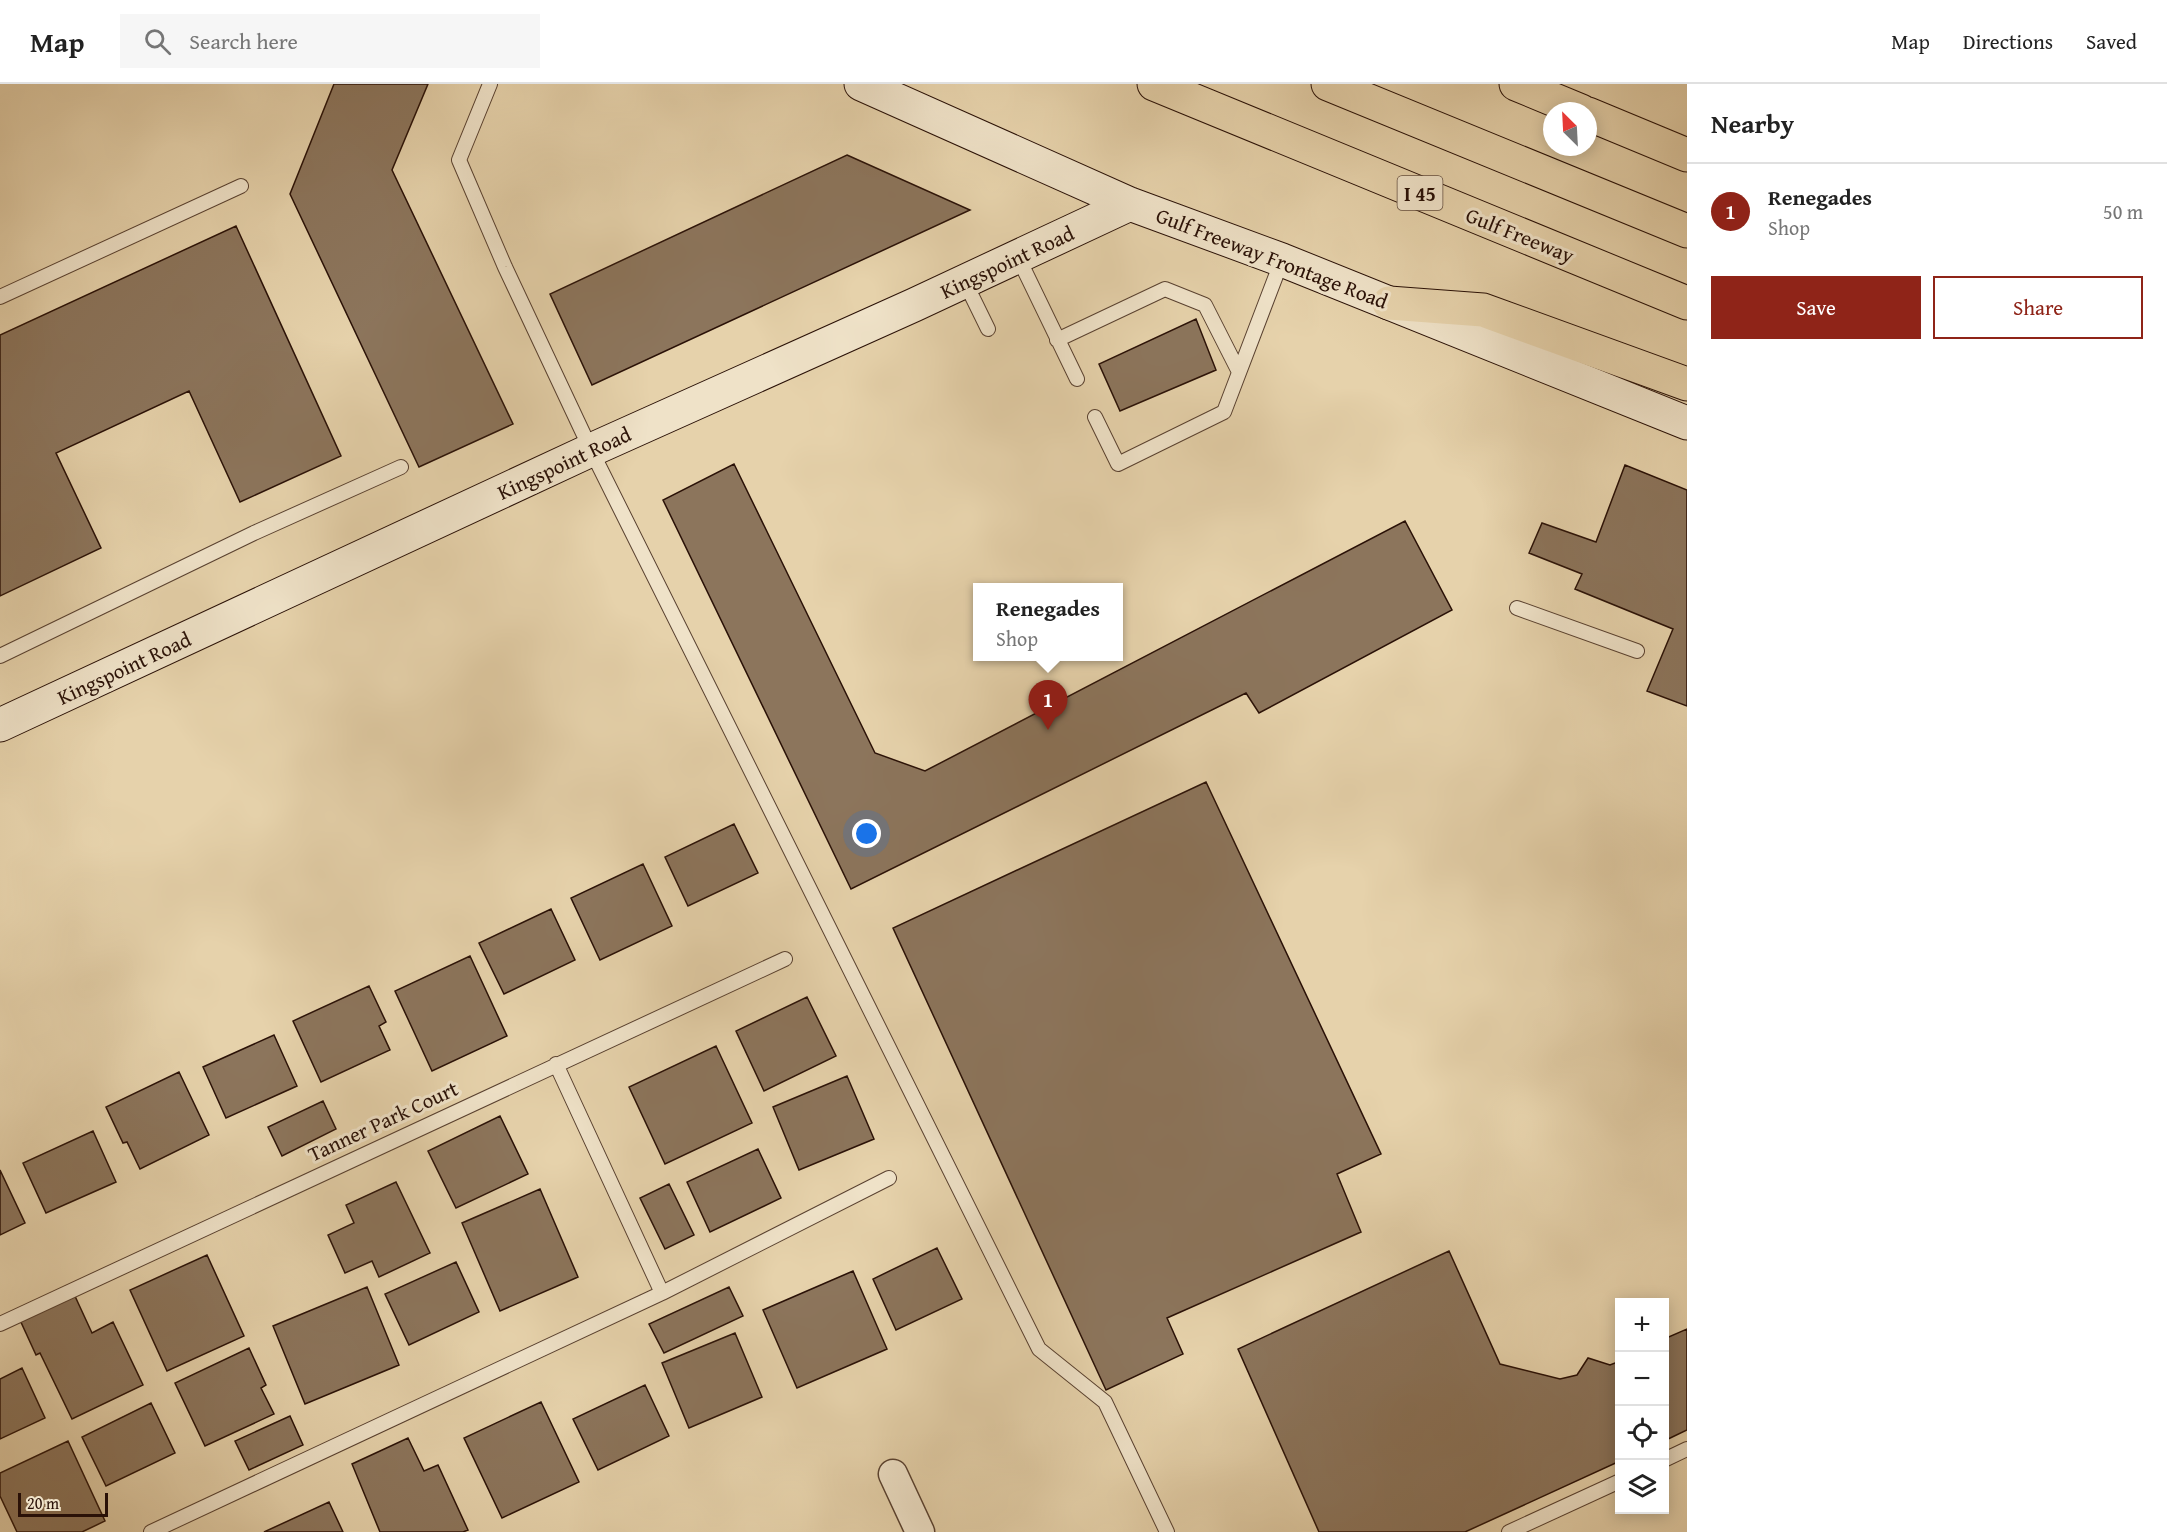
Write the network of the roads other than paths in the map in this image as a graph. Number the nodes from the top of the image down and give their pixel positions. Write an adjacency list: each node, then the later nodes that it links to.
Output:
1 (490, 84): 25 (lane)
2 (861, 84): 10 (street, Gulf Freeway Frontage Road)
3 (1154, 84): 17 (highway, Gulf Freeway / I 45)
4 (1328, 84): 11 (highway)
5 (1516, 84): 6 (highway)
6 (1559, 102)
7 (1597, 118): 8 (highway)
8 (1687, 154)
9 (241, 186): 15 (lane)
10 (1130, 204): 12 (street, Kingspoint Road); 13 (street, Gulf Freeway Frontage Road)
11 (1687, 231)
12 (1017, 257): 14 (street, Kingspoint Road); 19 (lane)
13 (1282, 260): 16 (street, Gulf Freeway Frontage Road); 20 (lane)
14 (965, 282): 18 (lane); 25 (street, Kingspoint Road)
15 (0, 297)
16 (1389, 303): 22 (highway); 24 (street, Gulf Freeway Frontage Road)
17 (1687, 303)
18 (988, 329)
19 (1057, 340): 20 (lane); 21 (lane)
20 (1239, 372): 23 (lane)
21 (1077, 379)
22 (1687, 384)
23 (1095, 417)
24 (1687, 423)
25 (591, 450): 30 (street, Kingspoint Road); 42 (lane)
26 (401, 467): 29 (lane)
27 (1517, 608): 28 (lane)
28 (1637, 651)
29 (0, 656)
30 (0, 725)
31 (785, 959): 32 (lane, Tanner Park Court)
32 (556, 1064): 34 (lane); 35 (lane, Tanner Park Court)
33 (889, 1178): 34 (lane)
34 (662, 1293): 40 (lane)
35 (0, 1323)
36 (1687, 1449): 37 (lane)
37 (1669, 1458)
38 (892, 1474): 41 (street)
39 (1615, 1483): 43 (lane)
40 (151, 1532)
41 (920, 1532)
42 (1167, 1532)
43 (1509, 1532)

